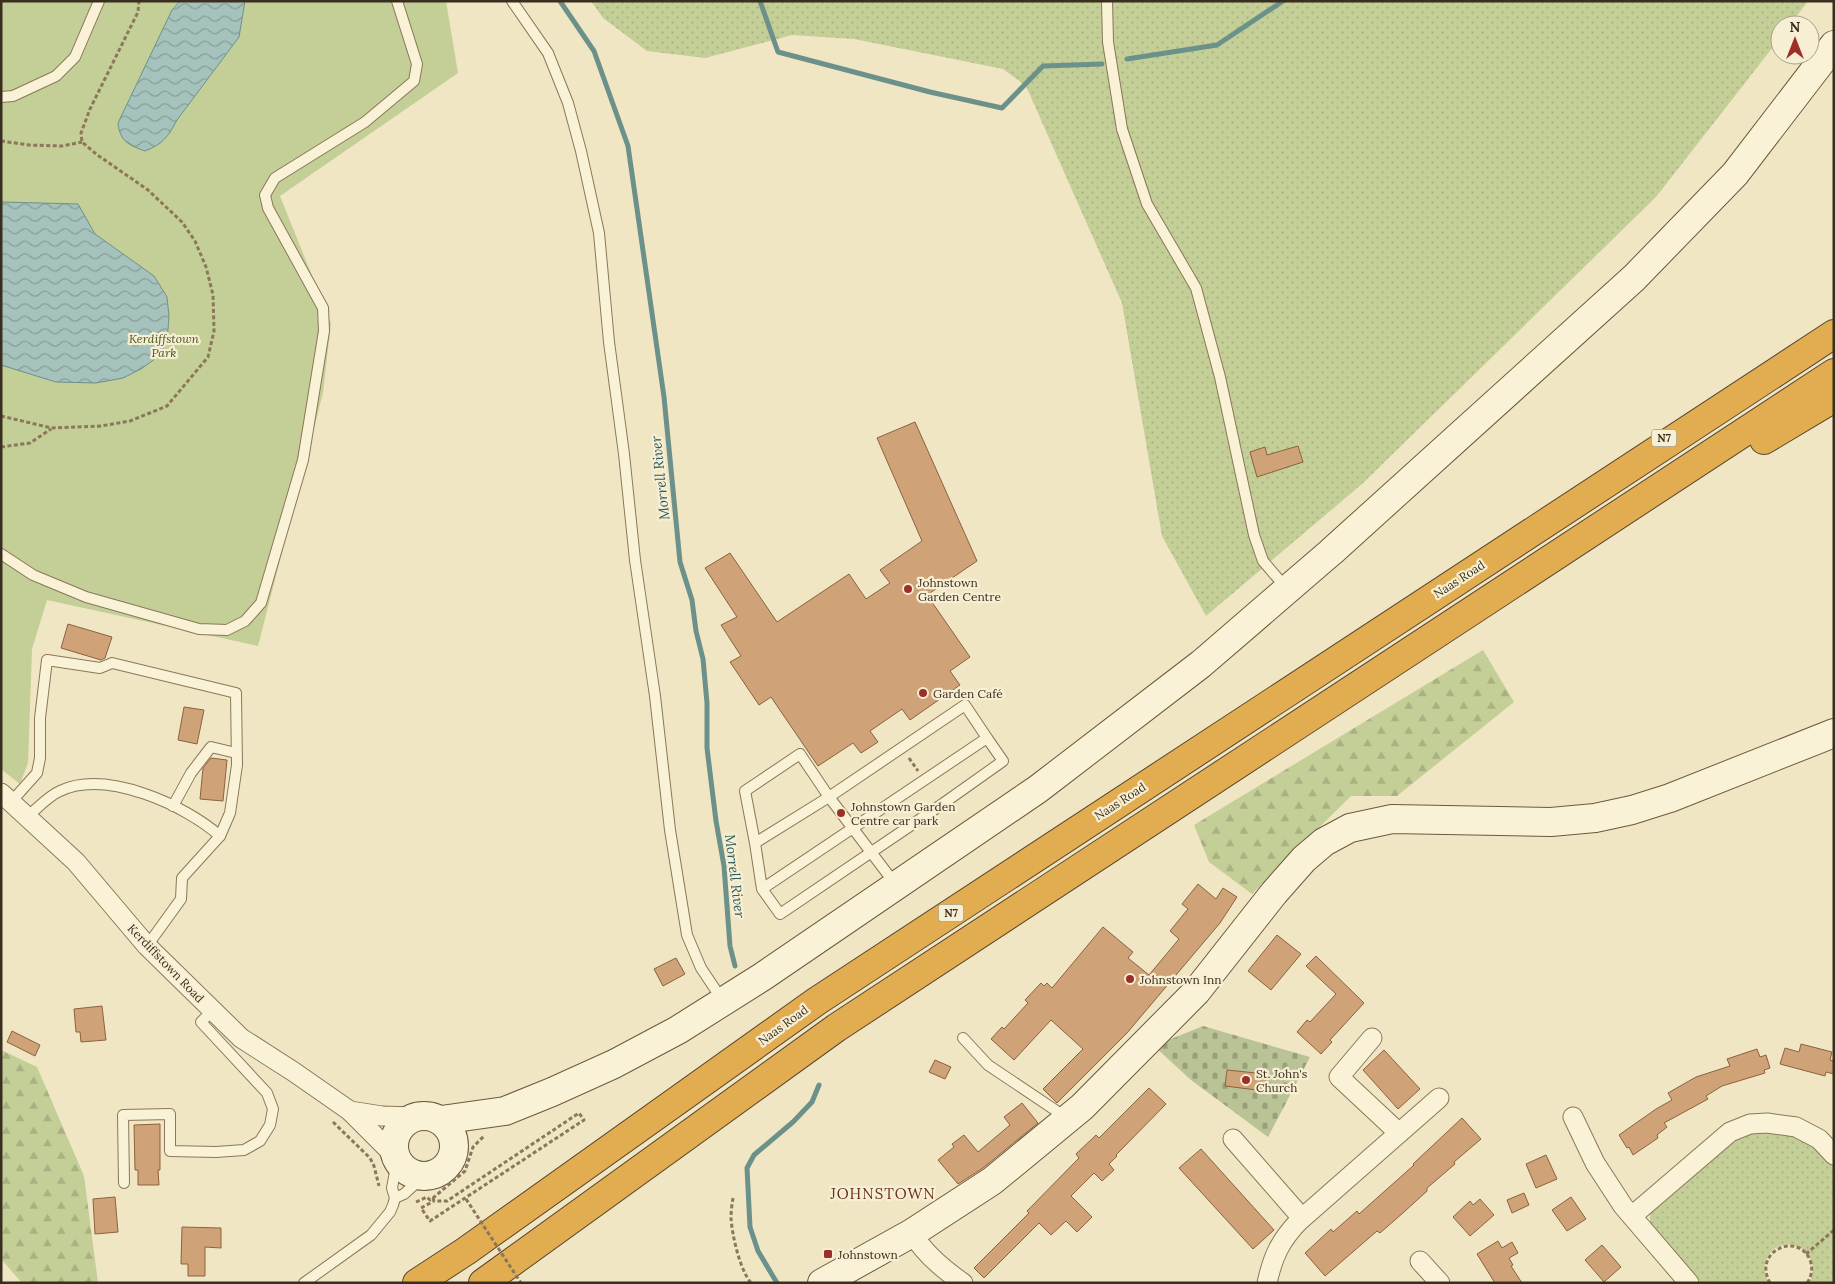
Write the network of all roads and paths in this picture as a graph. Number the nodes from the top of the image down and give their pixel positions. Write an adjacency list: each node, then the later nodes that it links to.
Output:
1 (99, 1): 7 (lane)
2 (139, 1): 9 (path)
3 (397, 1): 17 (lane)
4 (512, 1): 37 (lane)
5 (1107, 1): 20 (lane)
6 (1834, 45): 20 (street)
7 (1, 97)
8 (1, 141): 9 (path)
9 (82, 142): 15 (path)
10 (1834, 319): 18 (highway, N7)
11 (1834, 334): 18 (highway, Naas Road / N7)
12 (1834, 373): 19 (highway)
13 (1834, 398): 19 (highway)
14 (1, 416): 15 (path)
15 (52, 428): 16 (path)
16 (1, 447)
17 (1, 554)
18 (1494, 556): 67 (highway, Naas Road / N7)
19 (1515, 583): 65 (highway)
20 (1287, 589): 34 (street)
21 (1834, 732): 46 (street)
22 (987, 738): 23 (lane); 25 (lane); 33 (lane)
23 (902, 747): 25 (path); 26 (lane)
24 (236, 753): 27 (lane); 28 (lane); 31 (lane)
25 (924, 780): 30 (lane)
26 (829, 796): 30 (lane); 32 (lane); 32 (lane)
27 (6, 798): 29 (street, Kerdiffstown Road)
28 (173, 806): 29 (lane); 31 (lane)
29 (27, 817): 36 (street, Kerdiffstown Road)
30 (852, 828): 33 (lane); 35 (lane)
31 (220, 836): 36 (lane)
32 (755, 843): 35 (lane)
33 (871, 852): 34 (lane); 35 (lane)
34 (896, 886): 37 (street)
35 (762, 889)
36 (147, 946): 38 (street, Kerdiffstown Road)
37 (724, 1001): 43 (street)
38 (213, 1010): 42 (street, Kerdiffstown Road); 54 (lane)
39 (963, 1038): 46 (lane)
40 (1372, 1038): 49 (street)
41 (1440, 1098): 49 (street)
42 (350, 1111): 44 (street); 52 (street, Kerdiffstown Road)
43 (505, 1111): 44 (street); 53 (street)
44 (428, 1118): 52 (street); 53 (street)
45 (1573, 1118): 59 (street)
46 (1068, 1119): 62 (street)
47 (332, 1120): 56 (path)
48 (489, 1133): 55 (path)
49 (1399, 1133): 60 (street)
50 (1233, 1139): 60 (street)
51 (1834, 1155): 59 (street)
52 (396, 1158): 55 (street); 56 (lane)
53 (452, 1158): 55 (street)
54 (124, 1183)
55 (430, 1192): 56 (lane); 56 (path); 58 (path); 58 (path)
56 (395, 1198): 66 (lane)
57 (732, 1198): 69 (path)
58 (466, 1199): 68 (path, bridge)
59 (1632, 1216): 74 (street)
60 (1302, 1218): 72 (street)
61 (1834, 1230): 63 (path)
62 (912, 1233): 70 (street); 71 (street)
63 (1806, 1254): 75 (path); 76 (path)
64 (1420, 1261): 73 (street)
65 (484, 1282)
66 (304, 1283)
67 (417, 1283)
68 (521, 1283)
69 (751, 1283)
70 (822, 1283)
71 (963, 1283)
72 (1267, 1283)
73 (1440, 1283)
74 (1689, 1283)
75 (1770, 1283)
76 (1808, 1283)

